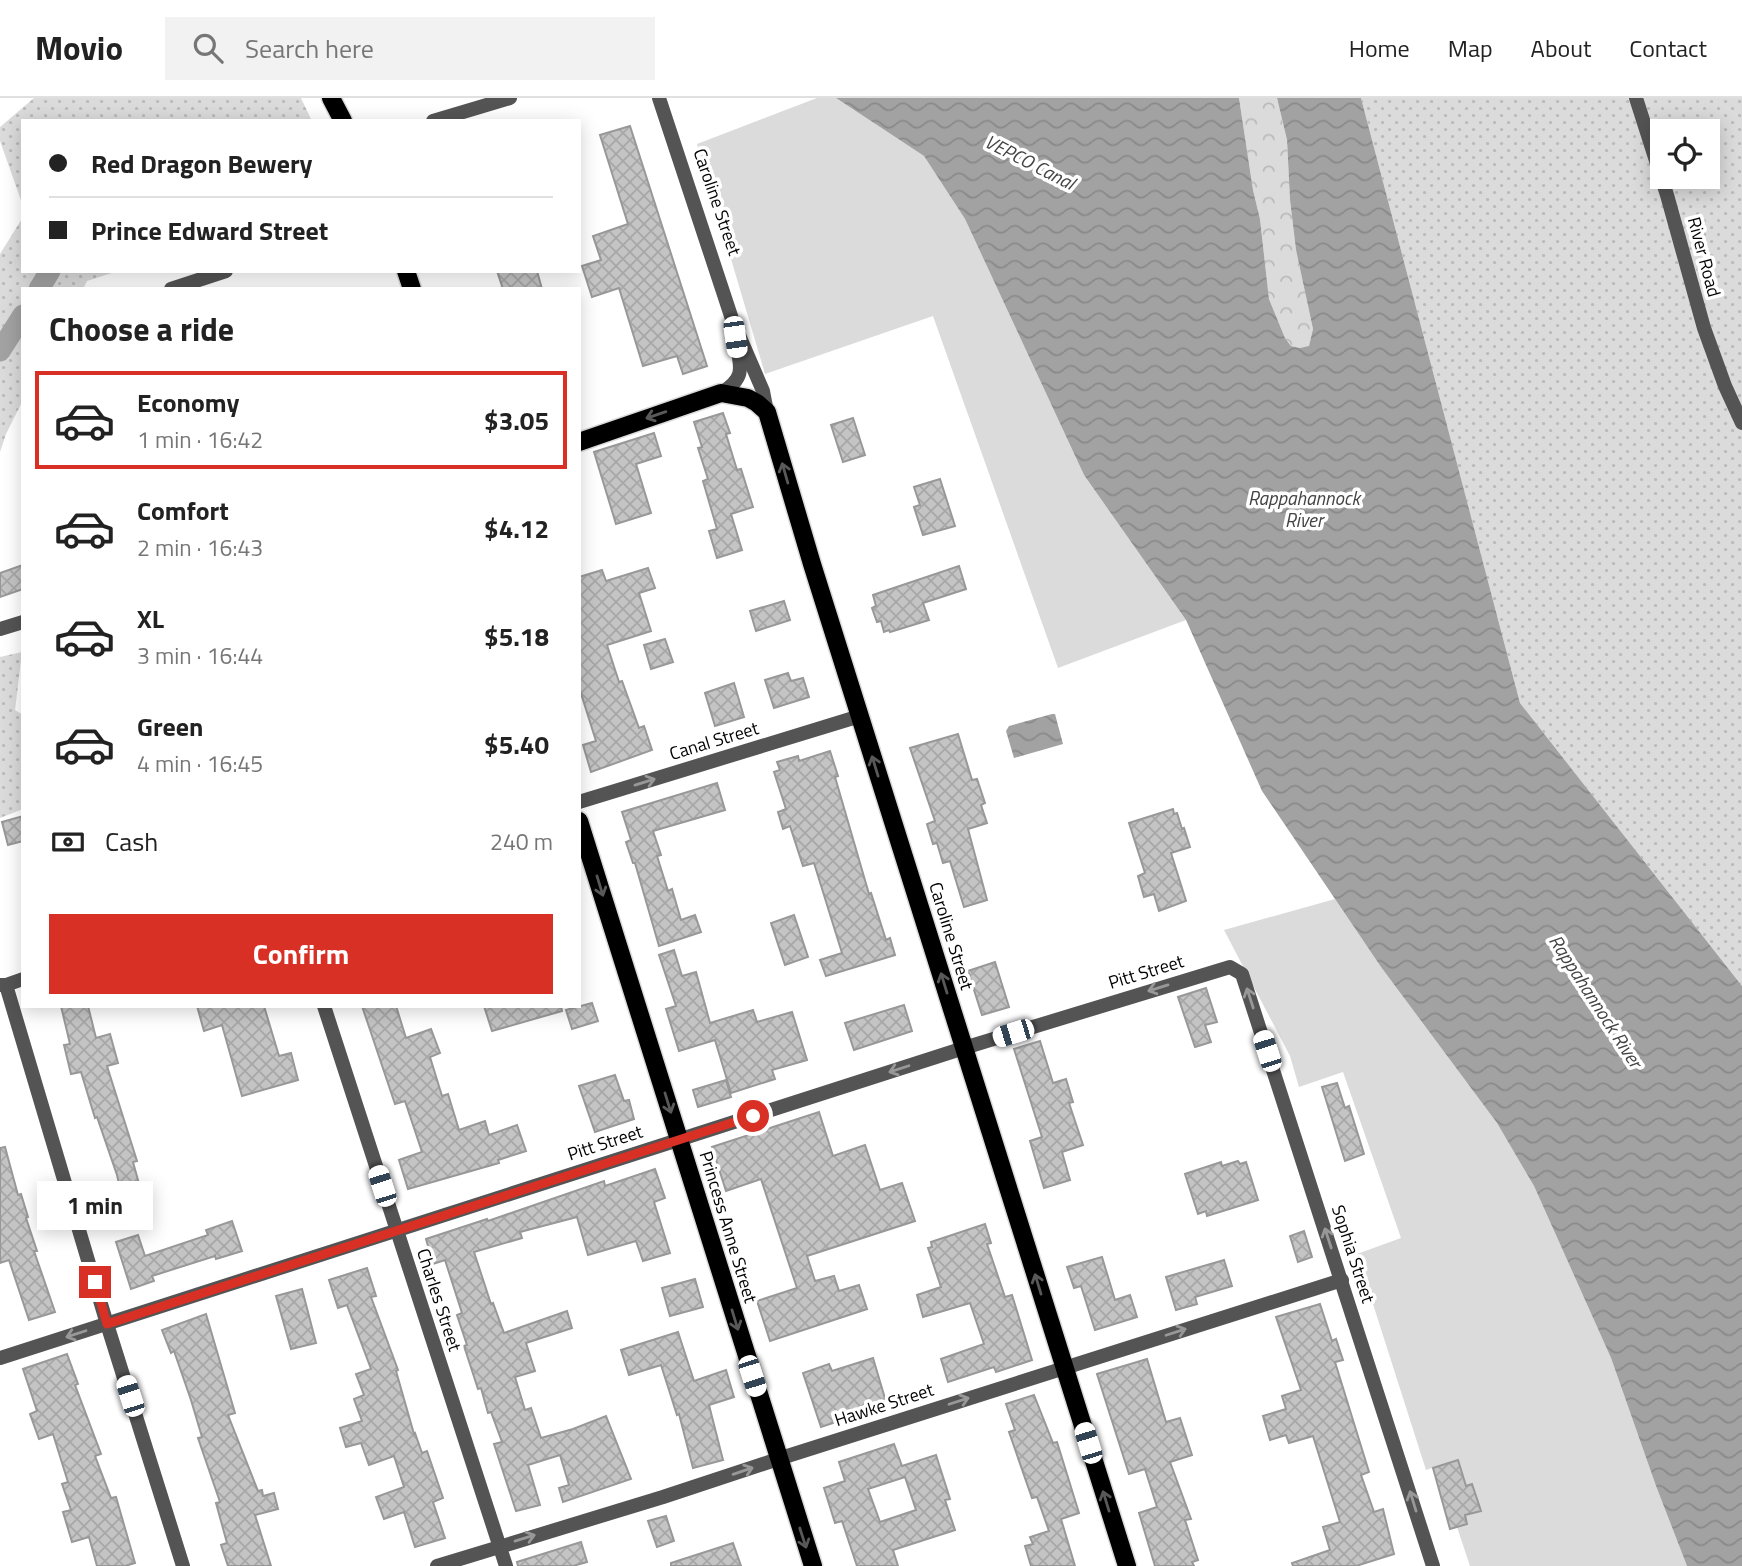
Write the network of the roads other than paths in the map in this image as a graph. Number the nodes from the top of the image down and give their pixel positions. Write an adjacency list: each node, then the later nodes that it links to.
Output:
1 (331, 98): 5 (main road)
2 (510, 98): 6 (street)
3 (659, 98): 9 (street, Caroline Street)
4 (1636, 98): 12 (street, River Road)
5 (342, 119)
6 (440, 119)
7 (220, 273): 8 (street)
8 (177, 287)
9 (732, 319): 10 (street, Caroline Street); 11 (street, Caroline Street)
10 (721, 393): 11 (main road); 13 (main road, one-way to 13)
11 (767, 412): 16 (main road, Caroline Street, one-way to 11)
12 (1742, 423)
13 (581, 441)
14 (21, 623): 15 (street)
15 (0, 629)
16 (860, 716): 17 (street, Canal Street, one-way to 16); 23 (main road, Caroline Street, one-way to 16)
17 (581, 801)
18 (581, 827): 24 (main road, Princess Anne Street, one-way to 24)
19 (1223, 968): 23 (street, Pitt Street, one-way to 23); 26 (street, Sophia Street, one-way to 19)
20 (21, 980): 21 (street)
21 (3, 985): 27 (street)
22 (325, 1008): 25 (street, Charles Street)
23 (964, 1048): 24 (street, Pitt Street, one-way to 24); 29 (main road, Caroline Street, one-way to 23)
24 (679, 1139): 25 (street, Pitt Street); 30 (main road, Princess Anne Street, one-way to 30)
25 (396, 1230): 27 (street, Pitt Street); 31 (street, Charles Street)
26 (1342, 1280): 29 (street, Hawke Street, one-way to 26); 37 (street, Sophia Street, one-way to 26)
27 (107, 1324): 28 (street, Pitt Street, one-way to 28); 32 (street)
28 (0, 1358)
29 (1064, 1368): 30 (street, Hawke Street, one-way to 29); 36 (main road, Caroline Street, one-way to 29)
30 (778, 1458): 31 (street, Hawke Street, one-way to 30); 35 (main road, Princess Anne Street, one-way to 35)
31 (500, 1546): 33 (street, Hawke Street); 34 (street, Charles Street)
32 (183, 1566)
33 (437, 1566)
34 (506, 1566)
35 (813, 1566)
36 (1127, 1566)
37 (1433, 1566)

